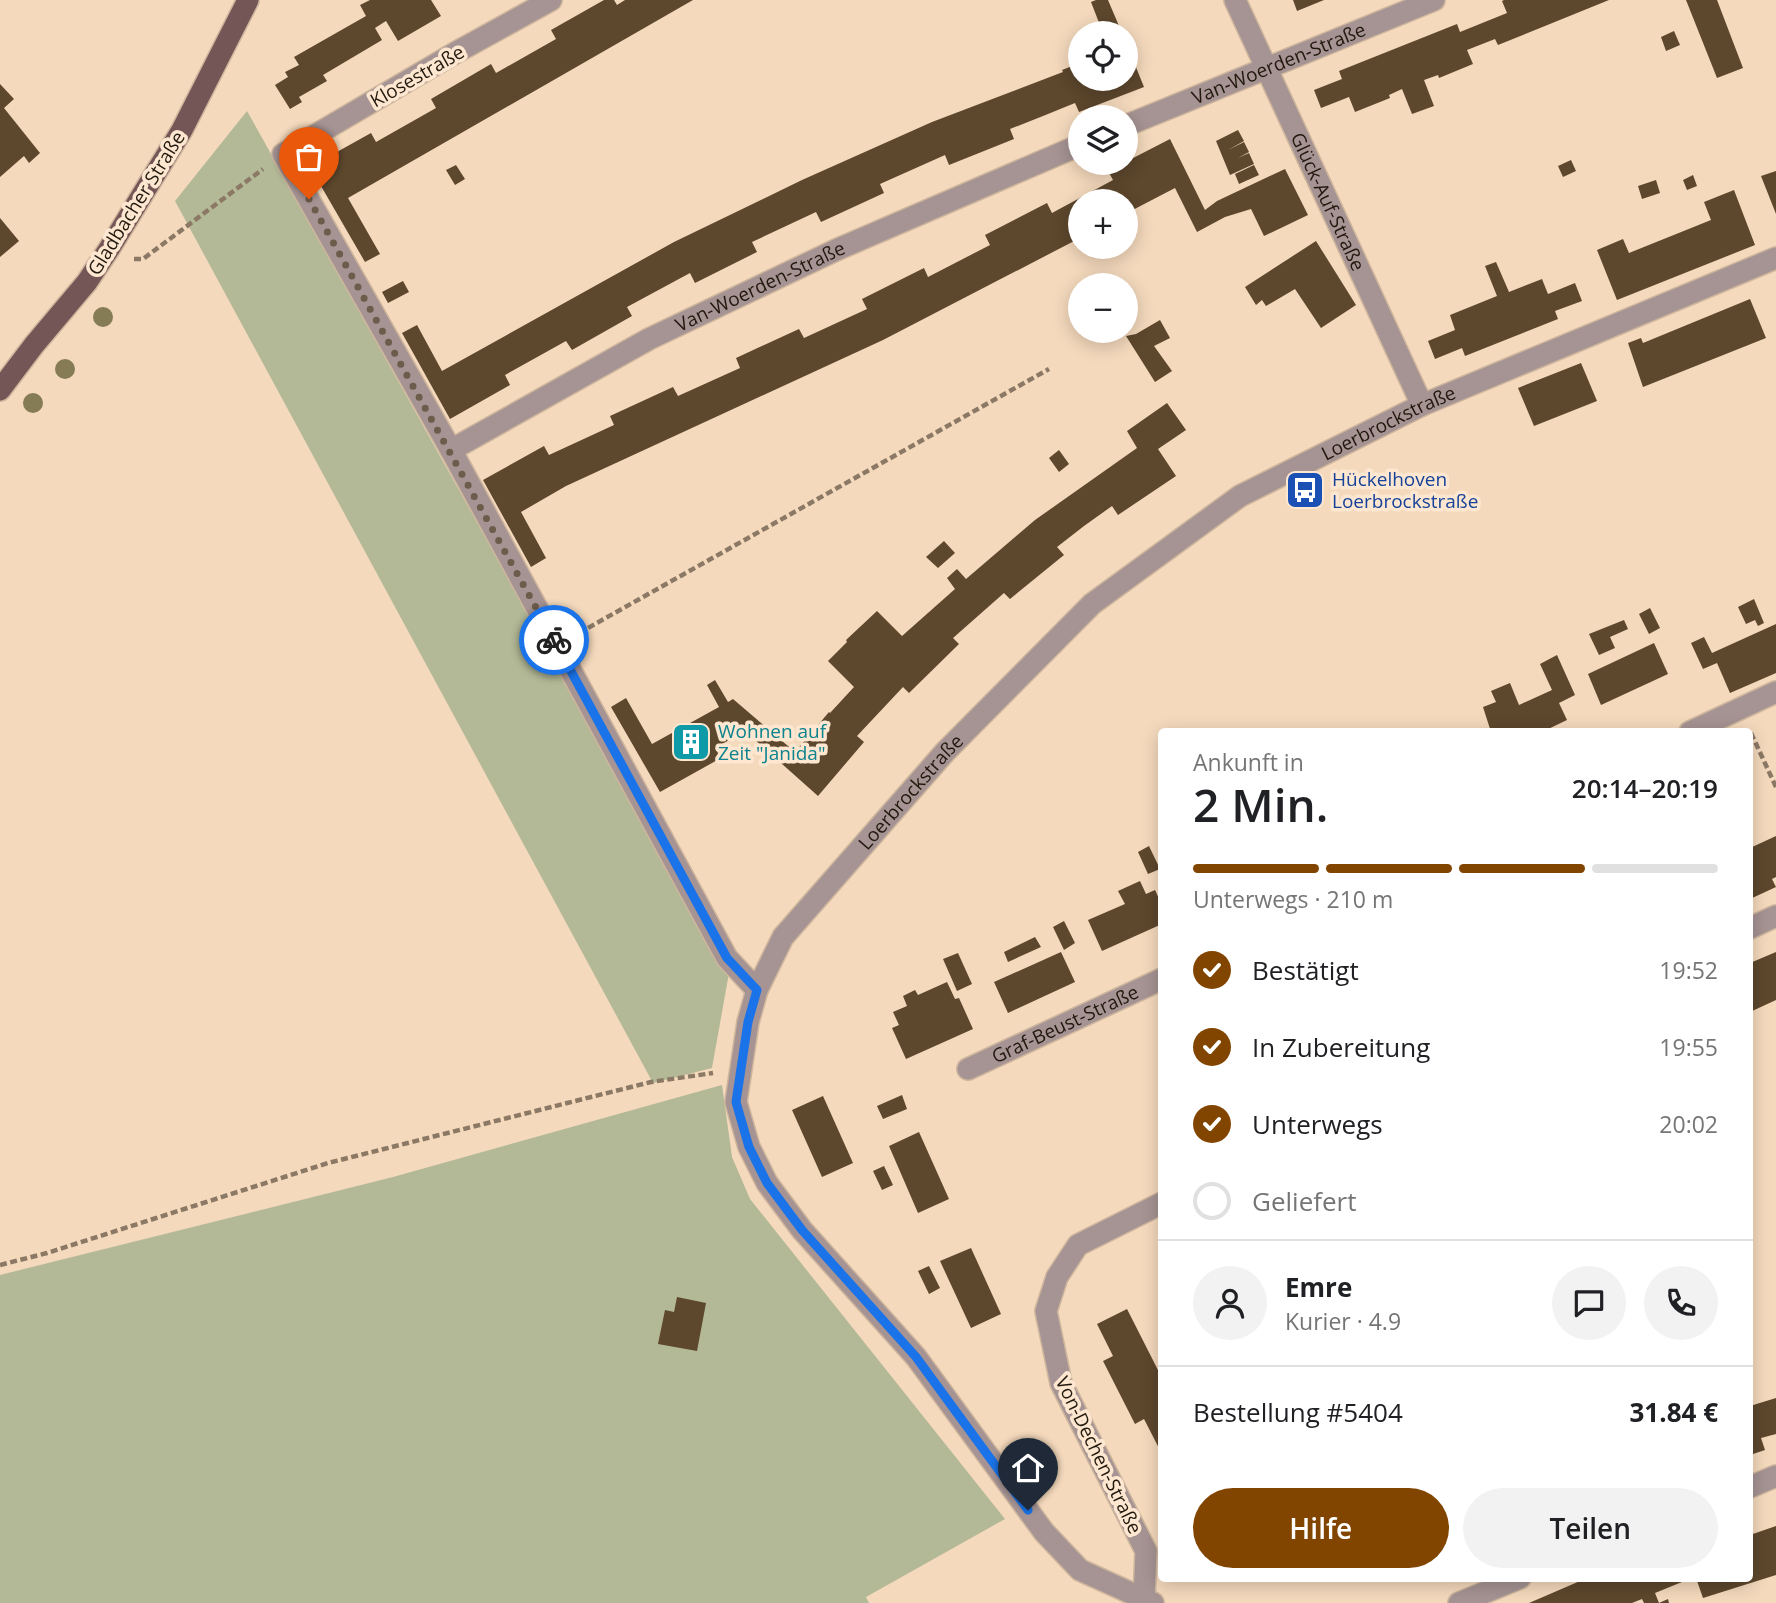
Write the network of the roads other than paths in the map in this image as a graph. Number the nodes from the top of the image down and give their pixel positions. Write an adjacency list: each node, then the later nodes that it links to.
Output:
1 (248, 0): 9 (main road, Gladbacher Straße)
2 (551, 0): 11 (street, Klosestraße)
3 (1235, 0): 5 (street, Glück-Auf-Straße)
4 (1434, 0): 5 (street, Van-Woerden-Straße)
5 (1265, 68): 6 (street, Van-Woerden-Straße); 10 (street, Glück-Auf-Straße)
6 (1138, 121)
7 (1068, 150): 11 (street, Van-Woerden-Straße)
8 (1776, 258): 10 (street, Loerbrockstraße)
9 (0, 390)
10 (1422, 405): 17 (street, Loerbrockstraße)
11 (451, 450): 17 (street)
12 (1776, 692): 13 (street)
13 (1699, 728)
14 (1776, 916): 15 (street)
15 (1753, 927)
16 (1158, 981): 18 (street, Graf-Beust-Straße)
17 (757, 990): 23 (street, Loerbrockstraße)
18 (968, 1069)
19 (1158, 1205): 23 (street, Von-Dechen-Straße)
20 (1776, 1476): 21 (street)
21 (1753, 1486)
22 (1510, 1582): 24 (street)
23 (1149, 1601)
24 (1459, 1603)

